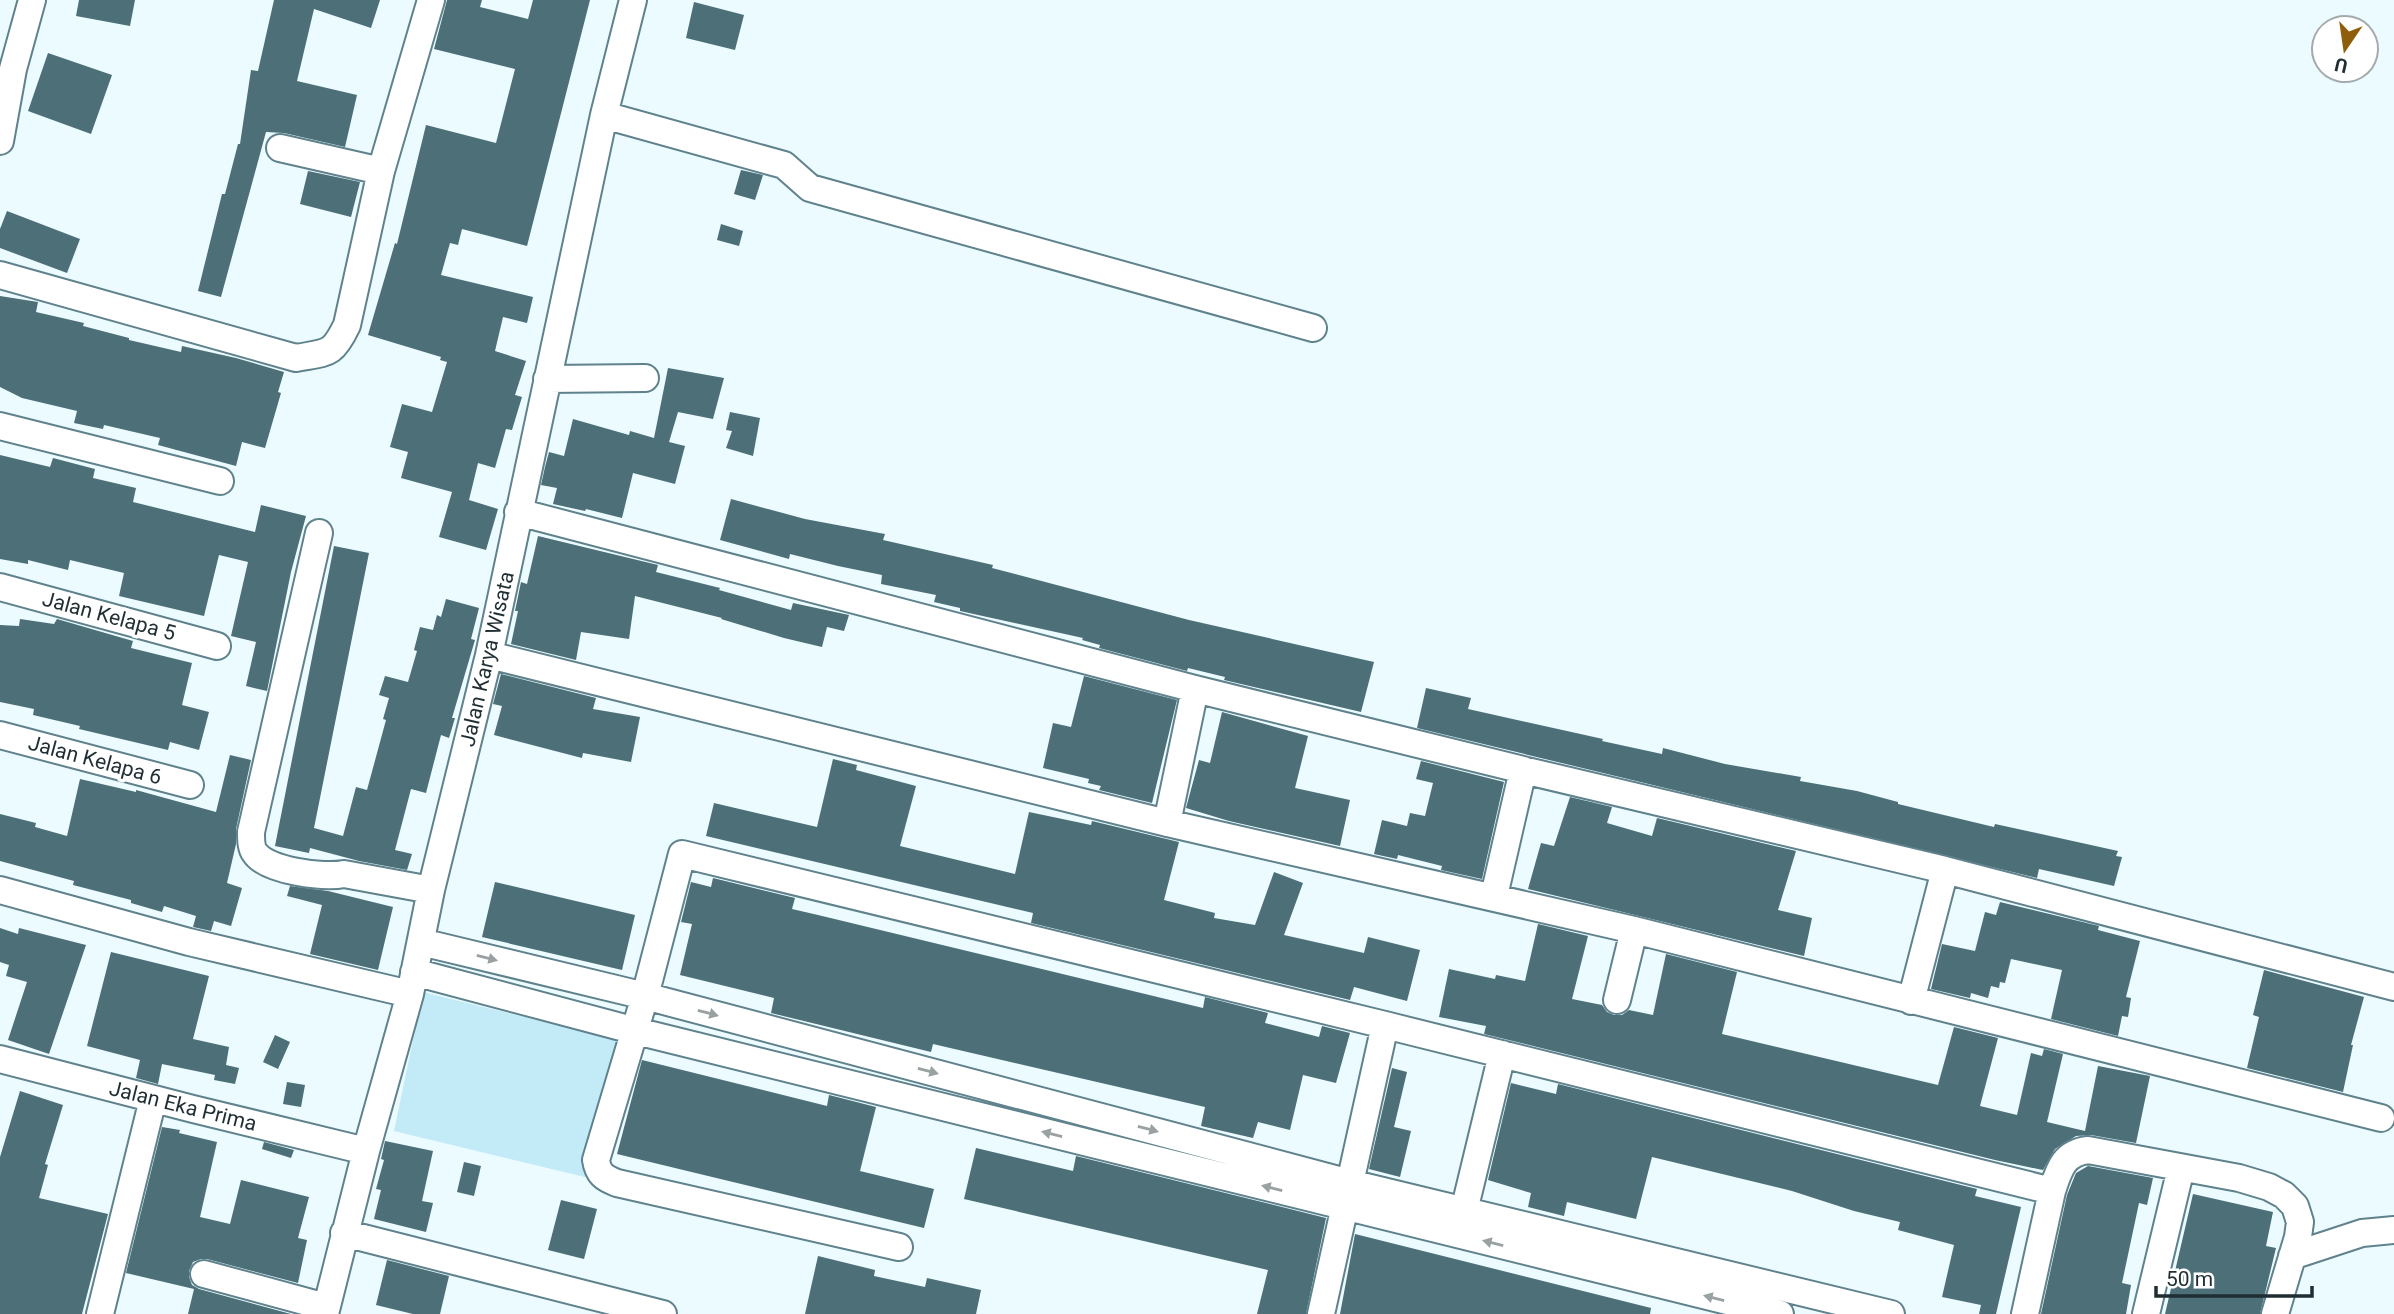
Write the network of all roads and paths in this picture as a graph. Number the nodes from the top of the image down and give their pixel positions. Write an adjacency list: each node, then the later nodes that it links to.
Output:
1 (32, 0): 5 (street)
2 (431, 0): 7 (street)
3 (633, 0): 4 (street, Jalan Karya Wisata)
4 (604, 115): 9 (street); 11 (street, Jalan Karya Wisata)
5 (0, 141)
6 (280, 148): 7 (street)
7 (381, 172): 8 (street)
8 (0, 275)
9 (1313, 328)
10 (645, 377): 11 (street)
11 (547, 379): 14 (street, Jalan Karya Wisata)
12 (0, 426): 13 (street)
13 (220, 481)
14 (518, 512): 18 (street, Jalan Karya Wisata); 19 (street)
15 (319, 533): 26 (street)
16 (0, 586): 17 (street, Jalan Kelapa 5)
17 (217, 646)
18 (489, 655): 23 (street); 26 (street, Jalan Karya Wisata)
19 (1195, 689): 21 (street); 23 (street)
20 (0, 735): 22 (street, Jalan Kelapa 6)
21 (1523, 770): 24 (street); 27 (street)
22 (190, 785)
23 (1167, 823): 27 (street)
24 (1945, 870): 31 (street); 34 (street)
25 (0, 890): 30 (street)
26 (430, 895): 29 (street, Jalan Karya Wisata)
27 (1494, 896): 28 (street)
28 (1634, 930): 33 (street); 34 (street)
29 (421, 942): 30 (street, Jalan Karya Wisata); 32 (street, one-way to 32)
30 (412, 983): 36 (street); 41 (street, Jalan Karya Wisata)
31 (2394, 987)
32 (645, 996): 35 (street); 36 (street); 44 (street, one-way to 44)
33 (1617, 1000)
34 (1911, 1001): 40 (street)
35 (1385, 1025): 37 (street); 44 (street)
36 (636, 1031): 44 (street, one-way to 36); 48 (street)
37 (1502, 1054): 43 (street); 45 (street)
38 (1, 1063): 39 (street, Jalan Eka Prima)
39 (153, 1099): 41 (street, Jalan Eka Prima); 53 (street)
40 (2381, 1118)
41 (366, 1151): 47 (street, Jalan Karya Wisata)
42 (2181, 1168): 43 (street); 49 (street); 59 (street)
43 (2052, 1191): 58 (street)
44 (1348, 1195): 45 (street); 55 (street); 56 (street, one-way to 44)
45 (1464, 1211): 52 (street)
46 (2394, 1230): 49 (street)
47 (344, 1233): 51 (street, Jalan Karya Wisata); 54 (street)
48 (900, 1247)
49 (2292, 1256): 60 (street)
50 (204, 1274): 51 (street)
51 (325, 1310)
52 (1856, 1311): 57 (street)
53 (100, 1314)
54 (661, 1314)
55 (1321, 1314)
56 (1780, 1314)
57 (1891, 1314)
58 (2025, 1314)
59 (2146, 1314)
60 (2275, 1314)

